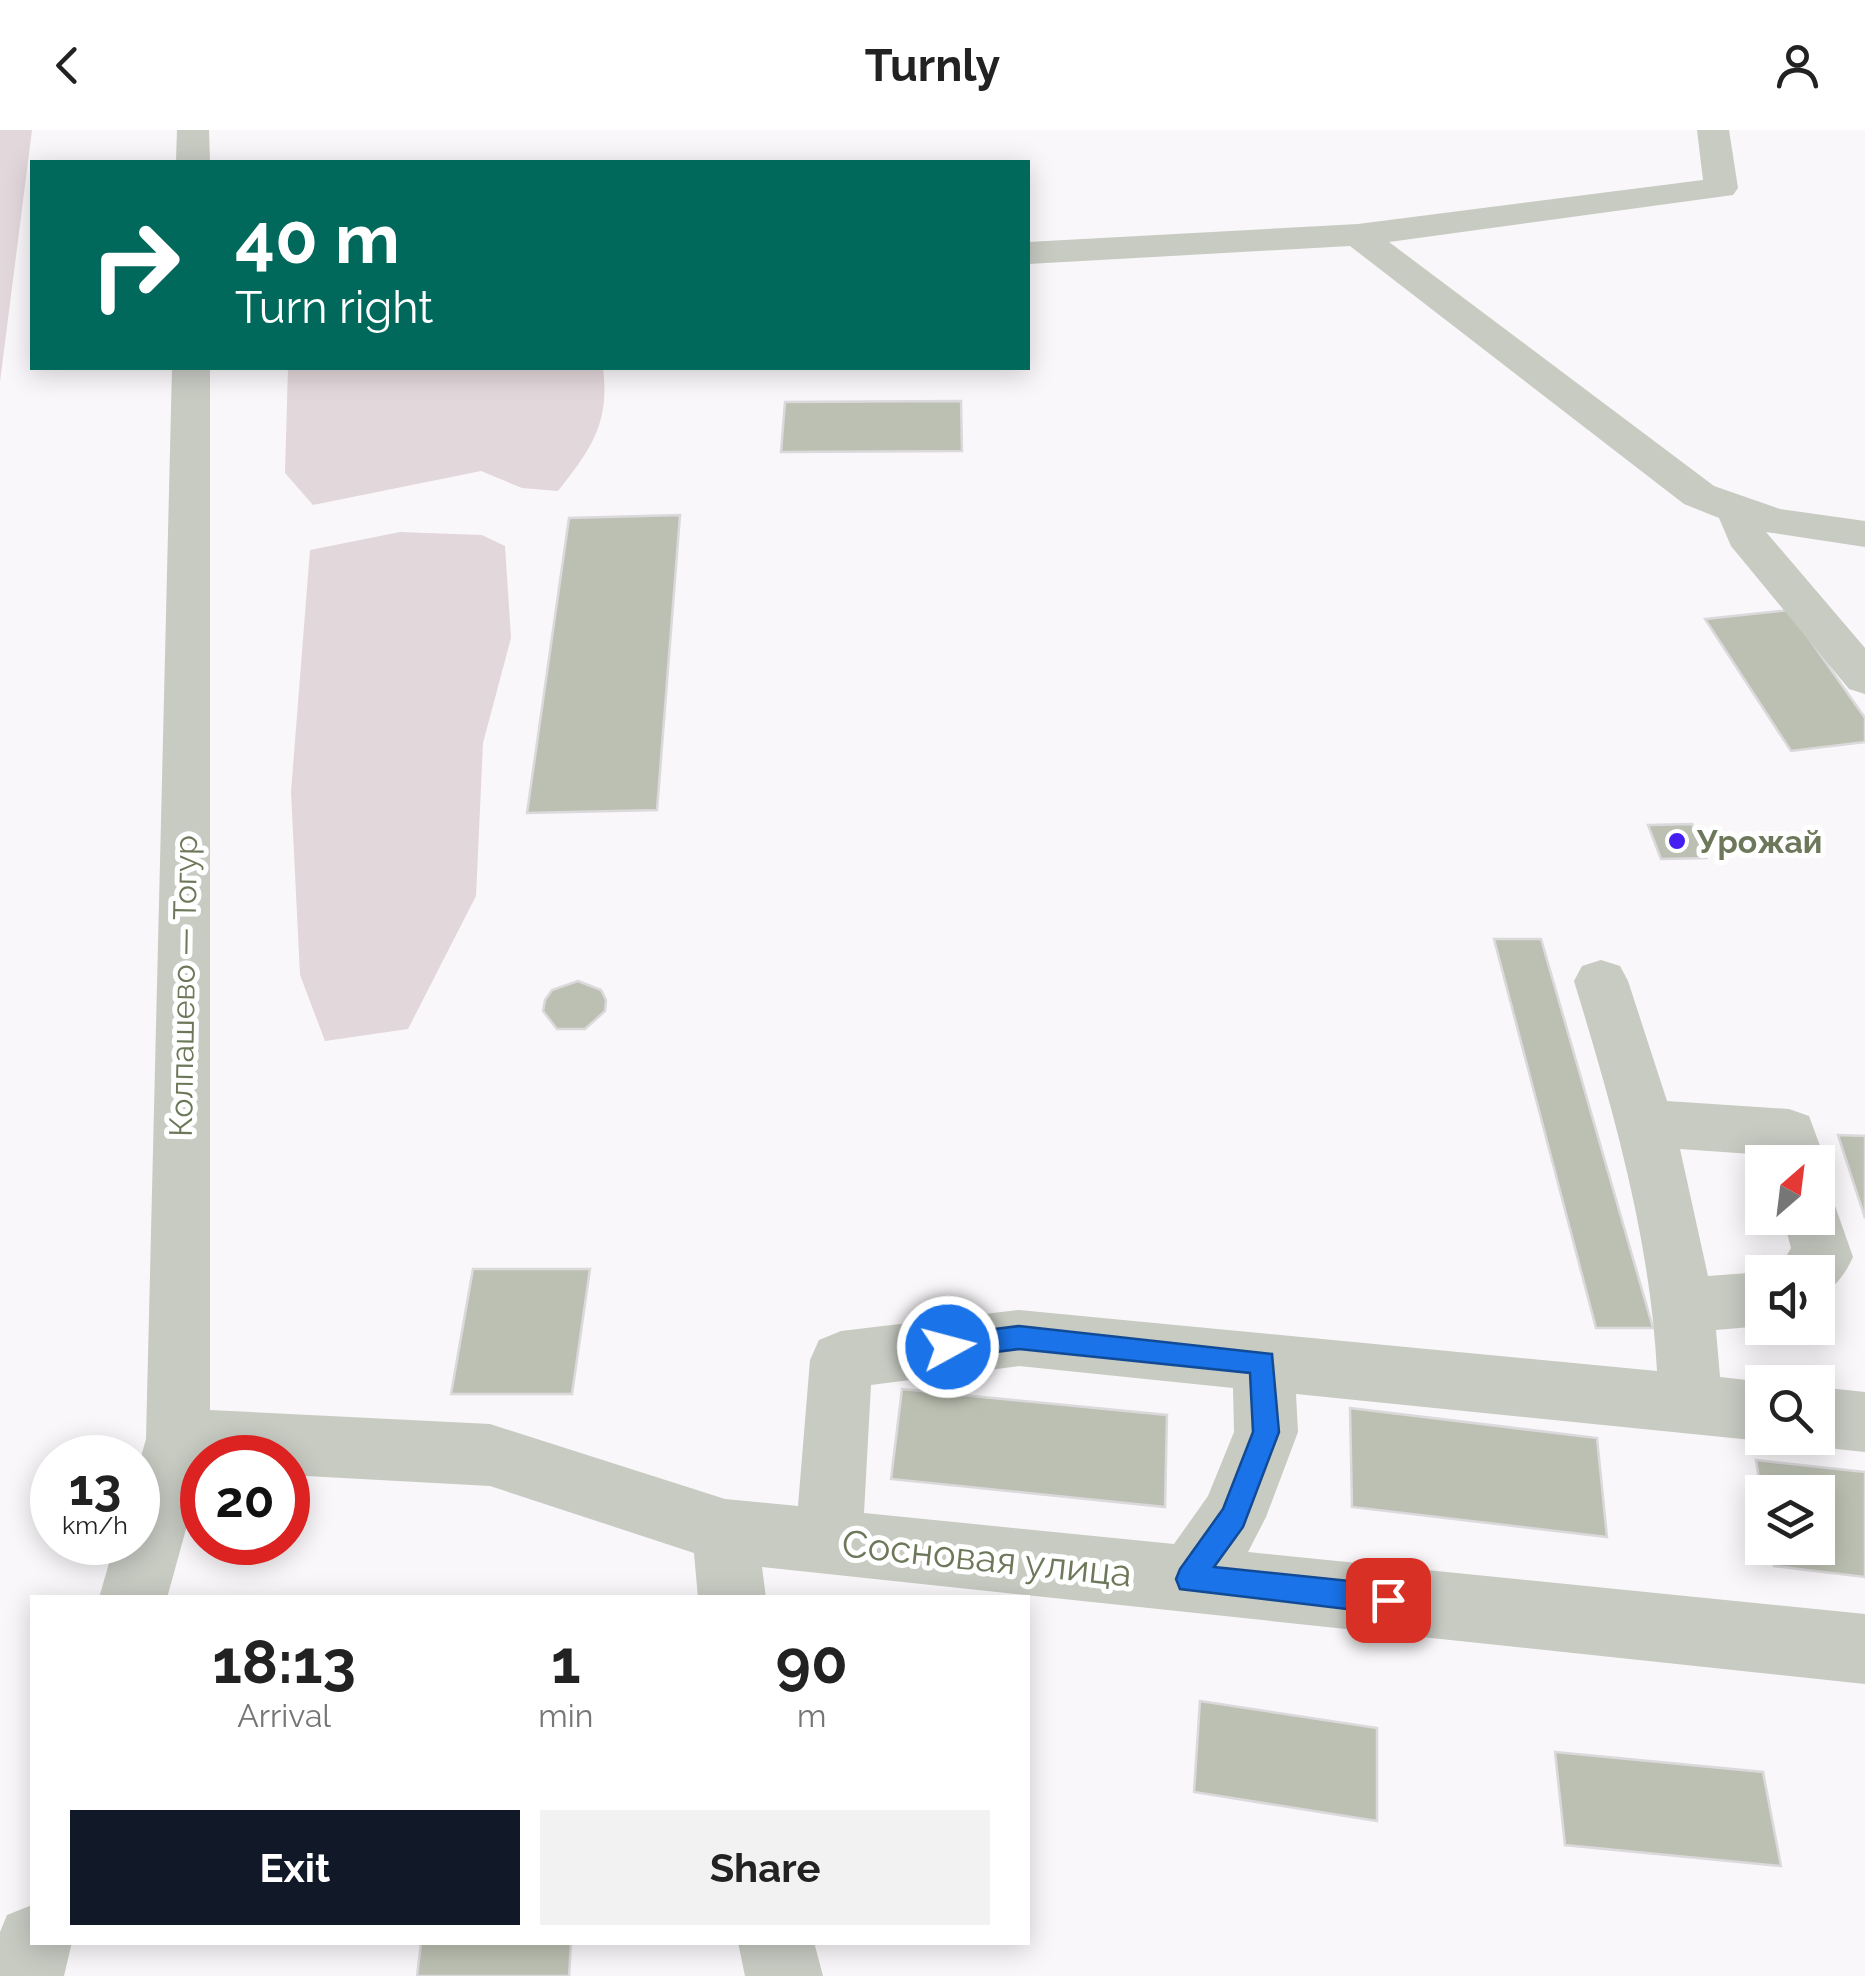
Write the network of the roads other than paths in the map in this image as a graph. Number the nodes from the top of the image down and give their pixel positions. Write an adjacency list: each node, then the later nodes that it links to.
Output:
1 (193, 130): 3 (street)
2 (1713, 130): 4 (street)
3 (193, 160)
4 (1358, 235): 5 (street); 7 (street)
5 (1030, 254)
6 (190, 370): 20 (street, Колпашево — Тогур)
7 (1739, 514): 8 (street); 9 (street)
8 (1865, 534)
9 (1865, 678)
10 (1601, 981): 11 (street)
11 (1646, 1122): 12 (street); 14 (street)
12 (1792, 1145)
13 (1745, 1300): 14 (street)
14 (1684, 1305): 16 (street)
15 (1263, 1362): 16 (street); 22 (street); 23 (street)
16 (1690, 1404): 17 (street)
17 (1745, 1410)
18 (1835, 1419): 19 (street)
19 (1865, 1422)
20 (178, 1439): 21 (street, Сосновая улица); 24 (street, Колпашево — Тогур)
21 (725, 1531): 22 (street, Сосновая улица); 25 (street)
22 (829, 1541): 23 (street, Сосновая улица)
23 (1190, 1579): 26 (street, Сосновая улица)
24 (133, 1595)
25 (732, 1595)
26 (1865, 1649)
27 (33, 1945): 29 (street)
28 (777, 1945): 30 (street)
29 (24, 1976)
30 (784, 1976)

